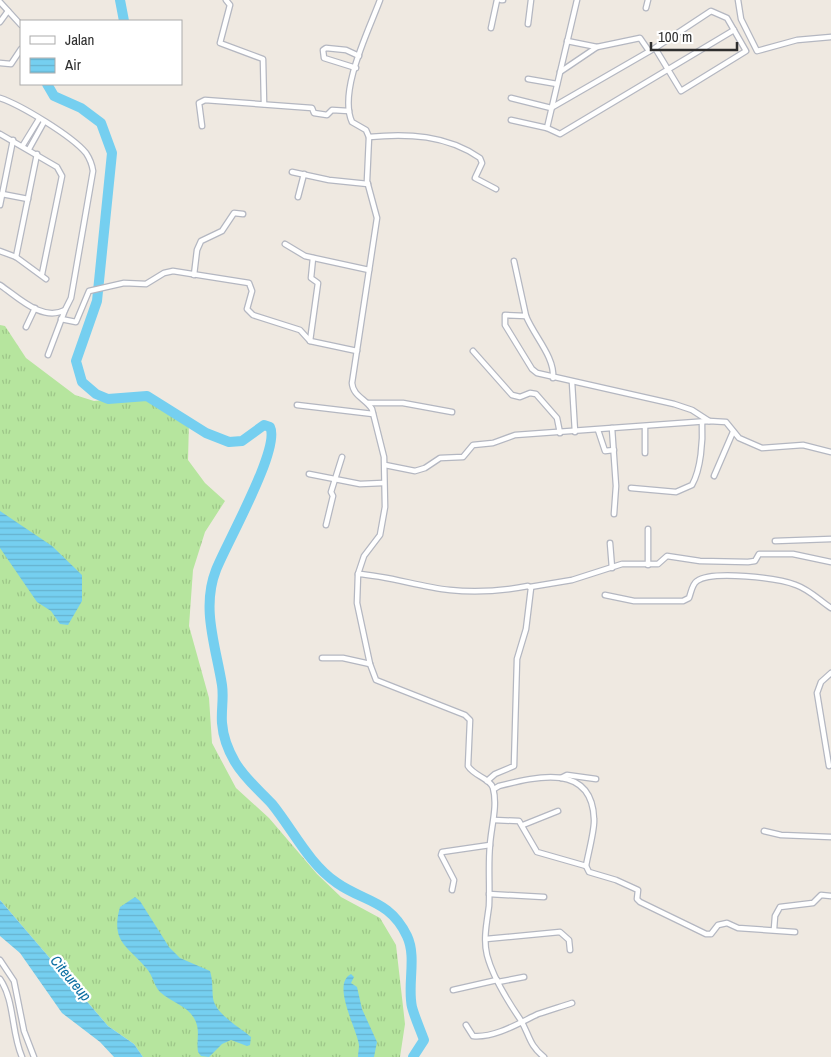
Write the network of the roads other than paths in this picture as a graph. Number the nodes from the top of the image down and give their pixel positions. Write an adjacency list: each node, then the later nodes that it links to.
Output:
1 (226, 0): 31 (street)
2 (380, 0): 22 (street)
3 (500, 0): 14 (street)
4 (531, 0): 13 (street)
5 (577, 0): 17 (street)
6 (648, 0): 9 (street)
7 (738, 0): 16 (street)
8 (0, 2): 10 (street)
9 (646, 8)
10 (8, 11): 11 (street); 12 (street)
11 (0, 22)
12 (20, 24)
13 (528, 24)
14 (491, 28)
15 (734, 30): 19 (street); 25 (street); 25 (street)
16 (831, 37)
17 (566, 41): 18 (street); 26 (street)
18 (597, 48): 21 (street); 26 (street)
19 (655, 48): 21 (street); 25 (street)
20 (20, 50): 23 (street)
21 (649, 51): 32 (street)
22 (360, 56): 24 (street); 24 (street)
23 (0, 63)
24 (356, 68): 33 (street)
25 (668, 70): 38 (street)
26 (560, 72): 28 (street)
27 (528, 79): 28 (street)
28 (557, 84): 32 (street)
29 (0, 98): 34 (street)
30 (511, 98): 32 (street)
31 (264, 104): 33 (street); 37 (street)
32 (551, 108): 38 (street)
33 (349, 111): 40 (street)
34 (39, 119): 36 (street); 42 (street)
35 (511, 120): 38 (street)
36 (44, 122): 43 (street); 65 (street)
37 (202, 126)
38 (547, 128)
39 (0, 134): 41 (street)
40 (369, 137): 47 (street); 48 (street)
41 (13, 140): 42 (street); 49 (street)
42 (22, 146): 43 (street)
43 (29, 149): 44 (street)
44 (37, 154): 51 (street); 60 (street)
45 (292, 172): 46 (street)
46 (304, 174): 47 (street); 50 (street)
47 (368, 184): 59 (street)
48 (496, 188)
49 (2, 194): 51 (street); 52 (street)
50 (298, 197)
51 (28, 199): 56 (street)
52 (0, 205)
53 (243, 214): 61 (street)
54 (285, 244): 57 (street)
55 (0, 251): 56 (street)
56 (16, 257): 60 (street)
57 (314, 258): 59 (street); 69 (street)
58 (514, 261): 66 (street)
59 (368, 270): 70 (street)
60 (42, 274): 62 (street)
61 (194, 275): 67 (street); 69 (street)
62 (46, 279)
63 (0, 285): 64 (street)
64 (35, 308): 65 (street); 68 (street)
65 (65, 310): 67 (street)
66 (526, 316): 73 (street); 73 (street)
67 (61, 320): 72 (street)
68 (26, 327)
69 (310, 340): 70 (street)
70 (357, 351): 75 (street)
71 (473, 351): 86 (street)
72 (48, 355)
73 (553, 378): 74 (street)
74 (572, 382): 79 (street); 84 (street)
75 (368, 404): 77 (street); 78 (street)
76 (297, 405): 78 (street)
77 (452, 412)
78 (374, 414): 91 (street)
79 (709, 421): 80 (street); 85 (street)
80 (702, 422): 81 (street); 96 (street)
81 (644, 427): 82 (street); 89 (street)
82 (612, 428): 83 (street); 87 (street)
83 (598, 430): 84 (street); 87 (street)
84 (575, 432): 86 (street)
85 (733, 432): 88 (street); 93 (street)
86 (560, 433): 91 (street)
87 (614, 450): 97 (street)
88 (831, 452)
89 (645, 453)
90 (342, 457): 94 (street)
91 (385, 465): 95 (street)
92 (309, 474): 94 (street)
93 (714, 476)
94 (336, 478): 95 (street); 98 (street)
95 (384, 483): 106 (street)
96 (631, 488)
97 (614, 514)
98 (326, 524)
99 (648, 529): 104 (street)
100 (831, 539): 101 (street)
101 (776, 541)
102 (610, 543): 105 (street)
103 (831, 562): 104 (street)
104 (648, 565): 105 (street)
105 (612, 568): 107 (street)
106 (358, 574): 107 (street); 111 (street)
107 (530, 587): 116 (street)
108 (605, 595): 109 (street)
109 (831, 608)
110 (322, 658): 111 (street)
111 (370, 664): 116 (street)
112 (831, 673): 113 (street)
113 (829, 766)
114 (561, 778): 115 (street); 117 (street); 124 (street)
115 (596, 779)
116 (487, 781): 117 (street)
117 (494, 789): 119 (street)
118 (558, 811): 120 (street)
119 (494, 820): 120 (street); 123 (street)
120 (524, 826): 124 (street)
121 (764, 831): 122 (street)
122 (831, 837)
123 (490, 845): 125 (street); 126 (street)
124 (586, 866): 129 (street)
125 (452, 890)
126 (489, 894): 128 (street); 131 (street)
127 (831, 896): 129 (street)
128 (544, 897)
129 (774, 929): 130 (street)
130 (795, 932)
131 (486, 939): 132 (street); 136 (street)
132 (570, 950)
133 (0, 960): 142 (street)
134 (524, 977): 136 (street)
135 (0, 978): 141 (street)
136 (498, 981): 137 (street); 139 (street)
137 (453, 990)
138 (572, 1003): 139 (street)
139 (522, 1024): 140 (street); 143 (street)
140 (466, 1025)
141 (22, 1057)
142 (34, 1057)
143 (544, 1057)

